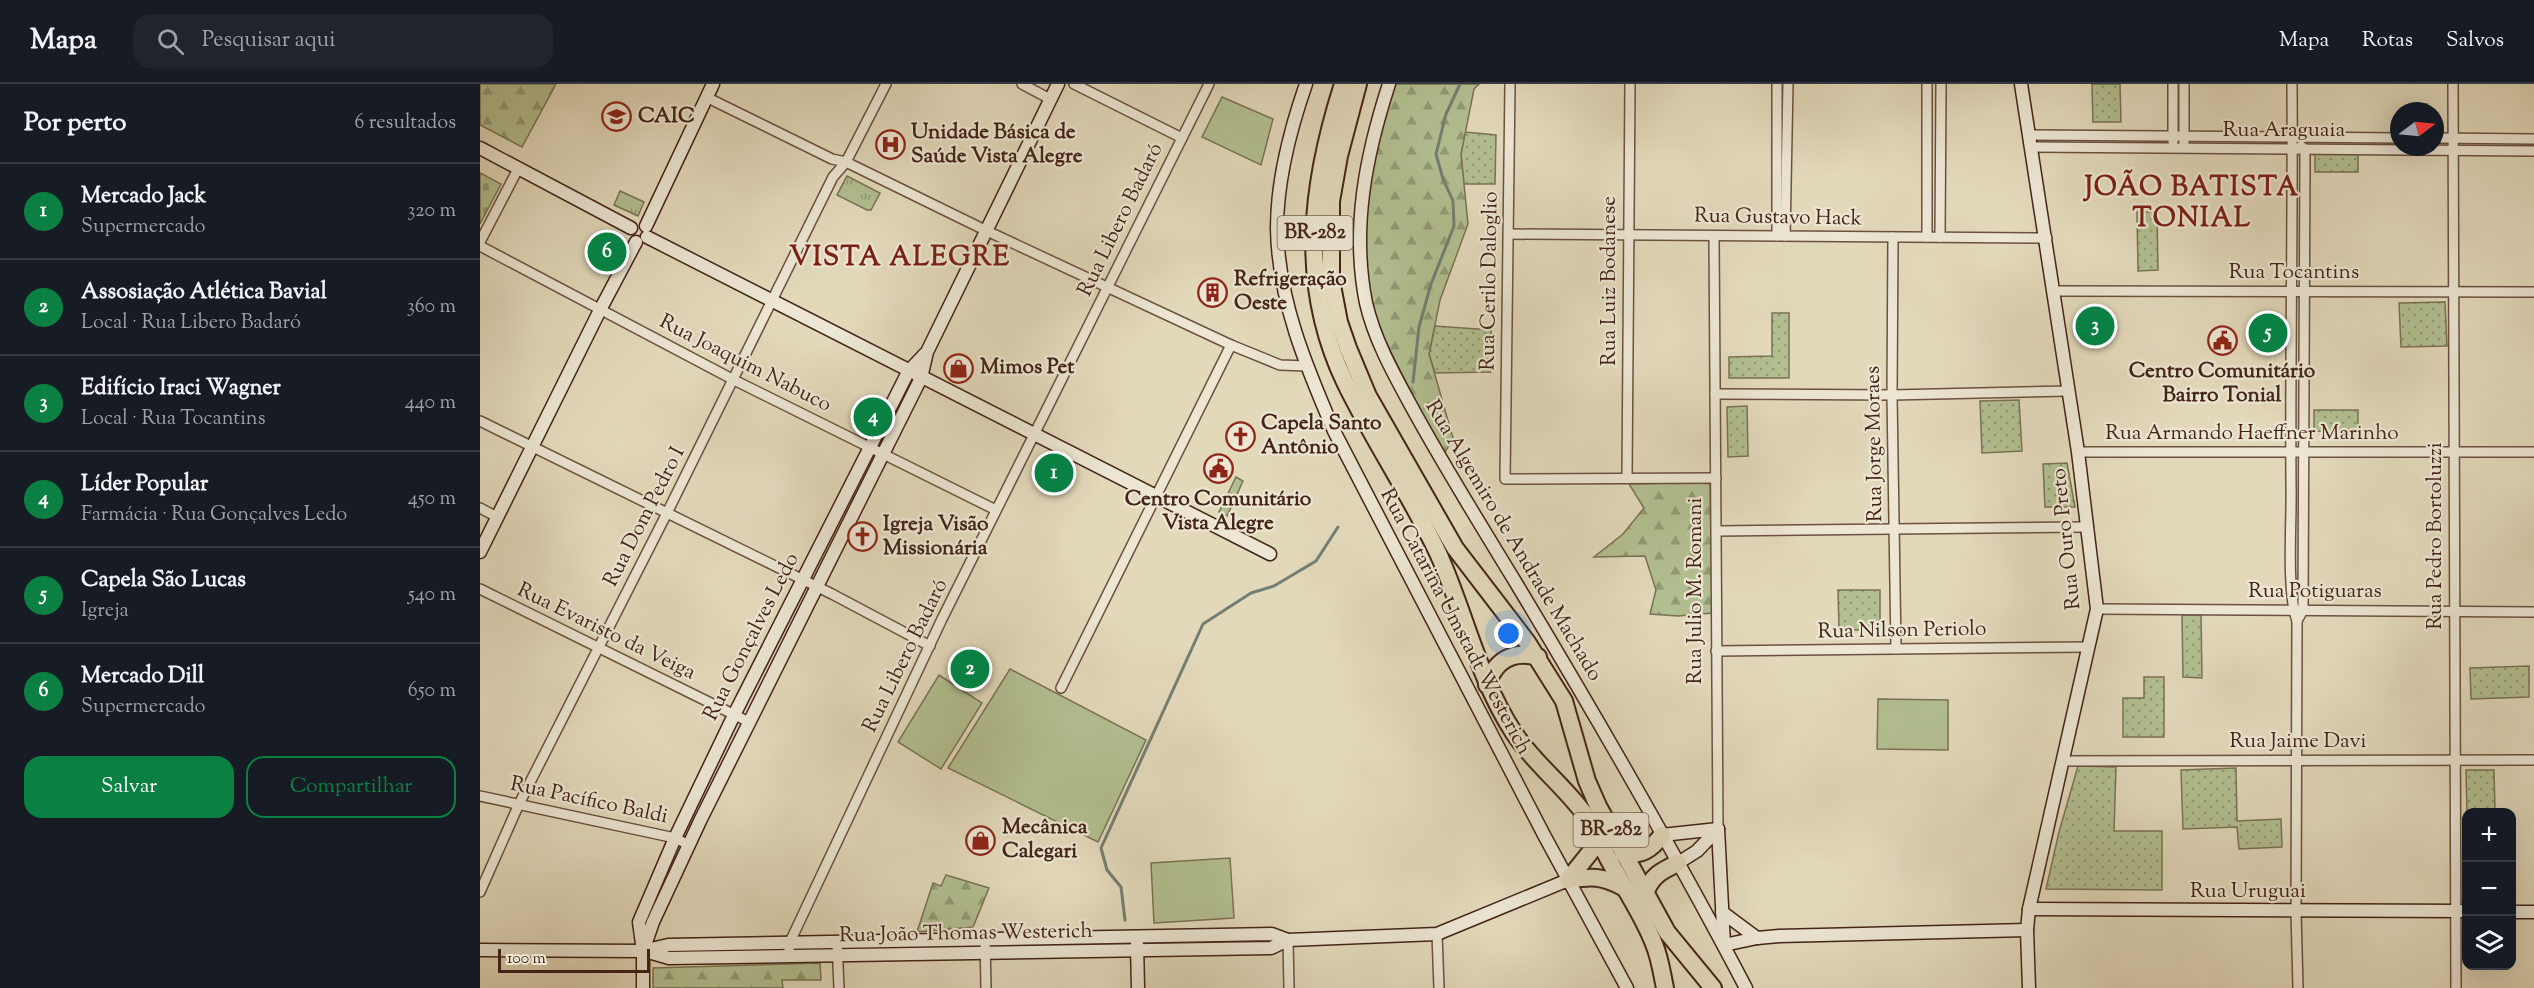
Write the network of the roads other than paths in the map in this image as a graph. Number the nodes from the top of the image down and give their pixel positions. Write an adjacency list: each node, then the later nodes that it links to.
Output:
1 (713, 84): 22 (street)
2 (886, 84): 54 (street, Rua Dom Pedro I)
3 (1022, 84): 23 (street)
4 (1058, 84): 23 (street, Rua Gonçalves Ledo)
5 (1074, 84): 31 (street)
6 (1209, 84): 31 (street, Rua Libero Badaró)
7 (1306, 84): 87 (street, Rua Catarina Umstadt Westerich)
8 (1343, 84): 139 (highway, BR-282)
9 (1358, 84): 138 (highway, BR-282)
10 (1389, 84): 153 (street, Rua Algemiro de Andrade Machado)
11 (1510, 84): 63 (street, Rua Cerilo Daloglio)
12 (1630, 84): 65 (street, Rua Luiz Bodanese)
13 (1777, 84): 24 (street)
14 (1788, 84): 25 (street)
15 (1927, 84): 26 (street)
16 (1941, 84): 27 (street)
17 (2021, 84): 40 (street, Rua Ouro Preto)
18 (2173, 84): 29 (street)
19 (2184, 84): 30 (street)
20 (2292, 84): 33 (street)
21 (2452, 84): 37 (street, Rua Pedro Bortoluzzi)
22 (706, 97): 54 (street); 64 (street)
23 (1050, 99): 62 (street, Rua Gonçalves Ledo)
24 (1777, 125): 25 (street); 56 (street)
25 (1788, 125): 57 (street)
26 (1928, 130): 27 (street); 58 (street)
27 (1941, 130): 59 (street)
28 (2114, 136): 29 (street, Rua Araguaia); 40 (street, Rua Araguaia); 42 (street)
29 (2173, 137): 30 (street, Rua Araguaia); 43 (street)
30 (2184, 137): 32 (street, Rua Araguaia); 44 (street)
31 (1182, 138): 75 (street, Rua Libero Badaró)
32 (2245, 138): 33 (street, Rua Araguaia); 45 (street)
33 (2293, 138): 34 (street, Rua Araguaia); 46 (street); 47 (street)
34 (2362, 138): 35 (street, Rua Araguaia); 49 (street)
35 (2390, 138)
36 (2444, 138): 37 (street)
37 (2454, 138): 38 (street); 51 (street, Rua Pedro Bortoluzzi)
38 (2515, 138): 39 (street); 52 (street)
39 (2534, 138)
40 (2032, 141): 42 (street, Rua Araguaia); 73 (street, Rua Ouro Preto)
41 (480, 148): 55 (street)
42 (2113, 148): 43 (street, Rua Araguaia)
43 (2173, 148): 44 (street, Rua Araguaia)
44 (2184, 148): 45 (street, Rua Araguaia)
45 (2244, 149): 46 (street, Rua Araguaia)
46 (2293, 149): 47 (street, Rua Araguaia); 60 (street)
47 (2305, 149): 49 (street, Rua Araguaia); 61 (street)
48 (2390, 149): 49 (street, Rua Araguaia)
49 (2362, 150)
50 (2444, 151): 51 (street, Rua Araguaia)
51 (2454, 151): 52 (street, Rua Araguaia); 79 (street, Rua Pedro Bortoluzzi)
52 (2514, 151): 53 (street, Rua Araguaia)
53 (2534, 152)
54 (846, 162): 62 (street); 81 (street, Rua Dom Pedro I)
55 (518, 169): 64 (street); 74 (street)
56 (1776, 172): 57 (street); 69 (street)
57 (1788, 172): 69 (street)
58 (1928, 181): 59 (street); 71 (street)
59 (1940, 181): 72 (street)
60 (2292, 199): 61 (street); 66 (street)
61 (2304, 199): 67 (street)
62 (987, 231): 75 (street); 84 (street, Rua Gonçalves Ledo)
63 (1509, 234): 65 (street, Rua Gustavo Hack); 106 (street, Rua Cerilo Daloglio)
64 (643, 235): 81 (street); 82 (street)
65 (1629, 235): 68 (street, Rua Gustavo Hack); 106 (street, Rua Luiz Bodanese)
66 (2293, 235): 67 (street); 77 (street)
67 (2304, 235): 78 (street)
68 (1714, 236): 69 (street, Rua Gustavo Hack); 92 (street, Rua Julio M. Romani)
69 (1781, 236): 70 (street, Rua Gustavo Hack)
70 (1893, 237): 71 (street, Rua Gustavo Hack); 95 (street, Rua Jorge Moraes)
71 (1927, 237): 72 (street, Rua Gustavo Hack)
72 (1940, 237): 73 (street, Rua Gustavo Hack)
73 (2047, 238): 76 (street, Rua Ouro Preto)
74 (480, 244): 82 (street, Rua Joaquim Nabuco)
75 (1109, 286): 83 (street); 97 (street, Rua Libero Badaró)
76 (2055, 291): 77 (street, Rua Tocantins); 91 (street, Rua Ouro Preto)
77 (2292, 291): 78 (street, Rua Tocantins); 85 (street)
78 (2304, 291): 79 (street, Rua Tocantins); 86 (street)
79 (2454, 292): 80 (street, Rua Tocantins); 103 (street, Rua Pedro Bortoluzzi)
80 (2534, 292)
81 (772, 302): 88 (street); 90 (street, Rua Dom Pedro I)
82 (600, 309): 90 (street, Rua Joaquim Nabuco); 98 (street)
83 (1231, 345): 87 (street); 108 (street)
84 (927, 352): 88 (street, Rua Gonçalves Ledo); 89 (street, Rua Gonçalves Ledo)
85 (2292, 352): 86 (street); 93 (street)
86 (2304, 352): 94 (street)
87 (1306, 366): 158 (street, Rua Catarina Umstadt Westerich)
88 (908, 372): 89 (street); 99 (street, Rua Gonçalves Ledo)
89 (921, 378): 97 (street); 105 (street, Rua Gonçalves Ledo)
90 (734, 380): 99 (street, Rua Joaquim Nabuco); 114 (street, Rua Dom Pedro I)
91 (2068, 391): 95 (street); 102 (street, Rua Ouro Preto)
92 (1715, 394): 95 (street); 107 (street, Rua Julio M. Romani)
93 (2292, 394): 94 (street); 100 (street)
94 (2303, 394): 101 (street)
95 (1892, 395): 118 (street, Rua Jorge Moraes)
96 (480, 421): 98 (street)
97 (1034, 435): 108 (street); 111 (street, Rua Libero Badaró)
98 (532, 447): 114 (street); 115 (street)
99 (870, 447): 105 (street, Rua Joaquim Nabuco); 113 (street, Rua Gonçalves Ledo)
100 (2291, 450): 101 (street, Rua Armando Haeffner Marinho); 102 (street, Rua Armando Haeffner Marinho); 110 (street)
101 (2303, 450): 103 (street, Rua Armando Haeffner Marinho); 112 (street)
102 (2078, 452): 117 (street, Rua Ouro Preto)
103 (2455, 452): 104 (street, Rua Armando Haeffner Marinho); 129 (street, Rua Pedro Bortoluzzi)
104 (2534, 452)
105 (884, 454): 111 (street, Rua Joaquim Nabuco); 116 (street, Rua Gonçalves Ledo)
106 (1627, 478): 107 (street)
107 (1716, 478): 119 (street, Rua Julio M. Romani)
108 (1156, 496): 123 (street); 140 (street)
109 (480, 508): 115 (street)
110 (2291, 509): 112 (street); 120 (street)
111 (996, 510): 132 (street, Rua Libero Badaró)
112 (2303, 510): 121 (street)
113 (837, 512): 116 (street); 124 (street, Rua Gonçalves Ledo)
114 (668, 513): 124 (street); 134 (street, Rua Dom Pedro I)
115 (497, 517): 122 (street)
116 (851, 520): 125 (street, Rua Gonçalves Ledo)
117 (2086, 527): 118 (street); 127 (street, Rua Ouro Preto)
118 (1895, 529): 119 (street); 135 (street, Rua Jorge Moraes)
119 (1717, 531): 136 (street, Rua Julio M. Romani)
120 (2292, 549): 121 (street); 128 (street)
121 (2302, 549): 128 (street)
122 (480, 552)
123 (1270, 554)
124 (803, 580): 125 (street); 131 (street, Rua Gonçalves Ledo)
125 (817, 587): 132 (street); 137 (street, Rua Gonçalves Ledo)
126 (480, 590): 134 (street, Rua Evaristo da Veiga)
127 (2097, 609): 128 (street, Rua Potiguaras); 133 (street, Rua Ouro Preto)
128 (2298, 610): 129 (street, Rua Potiguaras); 144 (street)
129 (2454, 611): 130 (street, Rua Potiguaras); 143 (street, Rua Pedro Bortoluzzi)
130 (2534, 612)
131 (769, 646): 137 (street); 141 (street, Rua Gonçalves Ledo)
132 (930, 646): 180 (street, Rua Libero Badaró)
133 (2089, 647): 135 (street, Rua Nilson Periolo); 146 (street, Rua Ouro Preto)
134 (599, 648): 141 (street, Rua Evaristo da Veiga); 150 (street, Rua Dom Pedro I)
135 (1896, 649): 136 (street, Rua Nilson Periolo)
136 (1716, 651): 151 (street, Rua Julio M. Romani)
137 (783, 654): 142 (street, Rua Gonçalves Ledo)
138 (1538, 657): 139 (highway); 156 (highway, BR-282)
139 (1487, 685): 152 (highway, BR-282)
140 (1061, 688)
141 (734, 715): 142 (street, Rua Evaristo da Veiga); 147 (street, Rua Gonçalves Ledo)
142 (749, 722): 148 (street, Rua Gonçalves Ledo)
143 (2454, 759): 144 (street, Rua Jaime Davi); 145 (street, Rua Jaime Davi); 163 (street, Rua Pedro Bortoluzzi)
144 (2297, 760): 146 (street, Rua Jaime Davi); 165 (street)
145 (2534, 760)
146 (2062, 761): 162 (street, Rua Ouro Preto)
147 (702, 781): 148 (street); 154 (street, Rua Gonçalves Ledo)
148 (716, 788): 155 (street, Rua Gonçalves Ledo)
149 (480, 796): 150 (street, Rua Pacífico Baldi)
150 (519, 804): 154 (street, Rua Pacífico Baldi); 160 (street, Rua Dom Pedro I)
151 (1718, 829): 153 (street); 157 (street); 164 (street, Rua Julio M. Romani)
152 (1595, 834): 158 (highway); 159 (highway, BR-282)
153 (1662, 835): 156 (highway); 157 (street, Rua Algemiro de Andrade Machado)
154 (675, 838): 155 (street, Rua Pacífico Baldi); 182 (street, Rua Gonçalves Ledo)
155 (689, 844): 182 (street, Rua Gonçalves Ledo)
156 (1623, 854): 161 (highway, BR-282)
157 (1678, 863): 161 (highway); 177 (street, Rua Algemiro de Andrade Machado)
158 (1568, 880): 159 (highway); 169 (street, Rua João Thomas Westerich); 193 (street, Rua Catarina Umstadt Westerich)
159 (1623, 887): 194 (highway, BR-282)
160 (480, 892)
161 (1645, 894): 195 (highway, BR-282)
162 (2030, 909): 165 (street, Rua Uruguai); 168 (street, Rua Ouro Preto)
163 (2461, 911): 165 (street, Rua Uruguai); 199 (street, Rua Pedro Bortoluzzi)
164 (1722, 912): 174 (street); 177 (street, Rua Julio M. Romani)
165 (2296, 912): 198 (street)
166 (2516, 912): 167 (street)
167 (2534, 912)
168 (2027, 930): 174 (street); 197 (street, Rua Ouro Preto)
169 (1437, 934): 175 (street, Rua João Thomas Westerich); 192 (street)
170 (1206, 936): 172 (street, Rua João Thomas Westerich); 175 (street, Rua João Thomas Westerich); 181 (street)
171 (1057, 937): 172 (street, Rua João Thomas Westerich); 173 (street, Rua João Thomas Westerich); 185 (street)
172 (1137, 937): 183 (street)
173 (985, 938): 176 (street, Rua João Thomas Westerich); 184 (street)
174 (1757, 938): 177 (street)
175 (1288, 939): 181 (street, Rua João Thomas Westerich); 191 (street)
176 (901, 940): 178 (street, Rua João Thomas Westerich); 186 (street)
177 (1724, 945): 196 (street, Rua Algemiro de Andrade Machado)
178 (838, 949): 180 (street, Rua João Thomas Westerich); 186 (street, Rua João Thomas Westerich); 188 (street)
179 (480, 950): 182 (street, Rua João Thomas Westerich)
180 (789, 950): 182 (street, Rua João Thomas Westerich)
181 (1206, 950): 183 (street, Rua João Thomas Westerich)
182 (643, 951): 187 (street, Rua Gonçalves Ledo)
183 (1137, 951): 185 (street, Rua João Thomas Westerich); 190 (street)
184 (985, 952): 185 (street, Rua João Thomas Westerich); 186 (street, Rua João Thomas Westerich); 189 (street)
185 (1057, 952)
186 (901, 954)
187 (643, 988)
188 (839, 988)
189 (986, 988)
190 (1138, 988)
191 (1289, 988)
192 (1439, 988)
193 (1627, 988)
194 (1665, 988)
195 (1713, 988)
196 (1746, 988)
197 (2029, 988)
198 (2298, 988)
199 (2456, 988)

